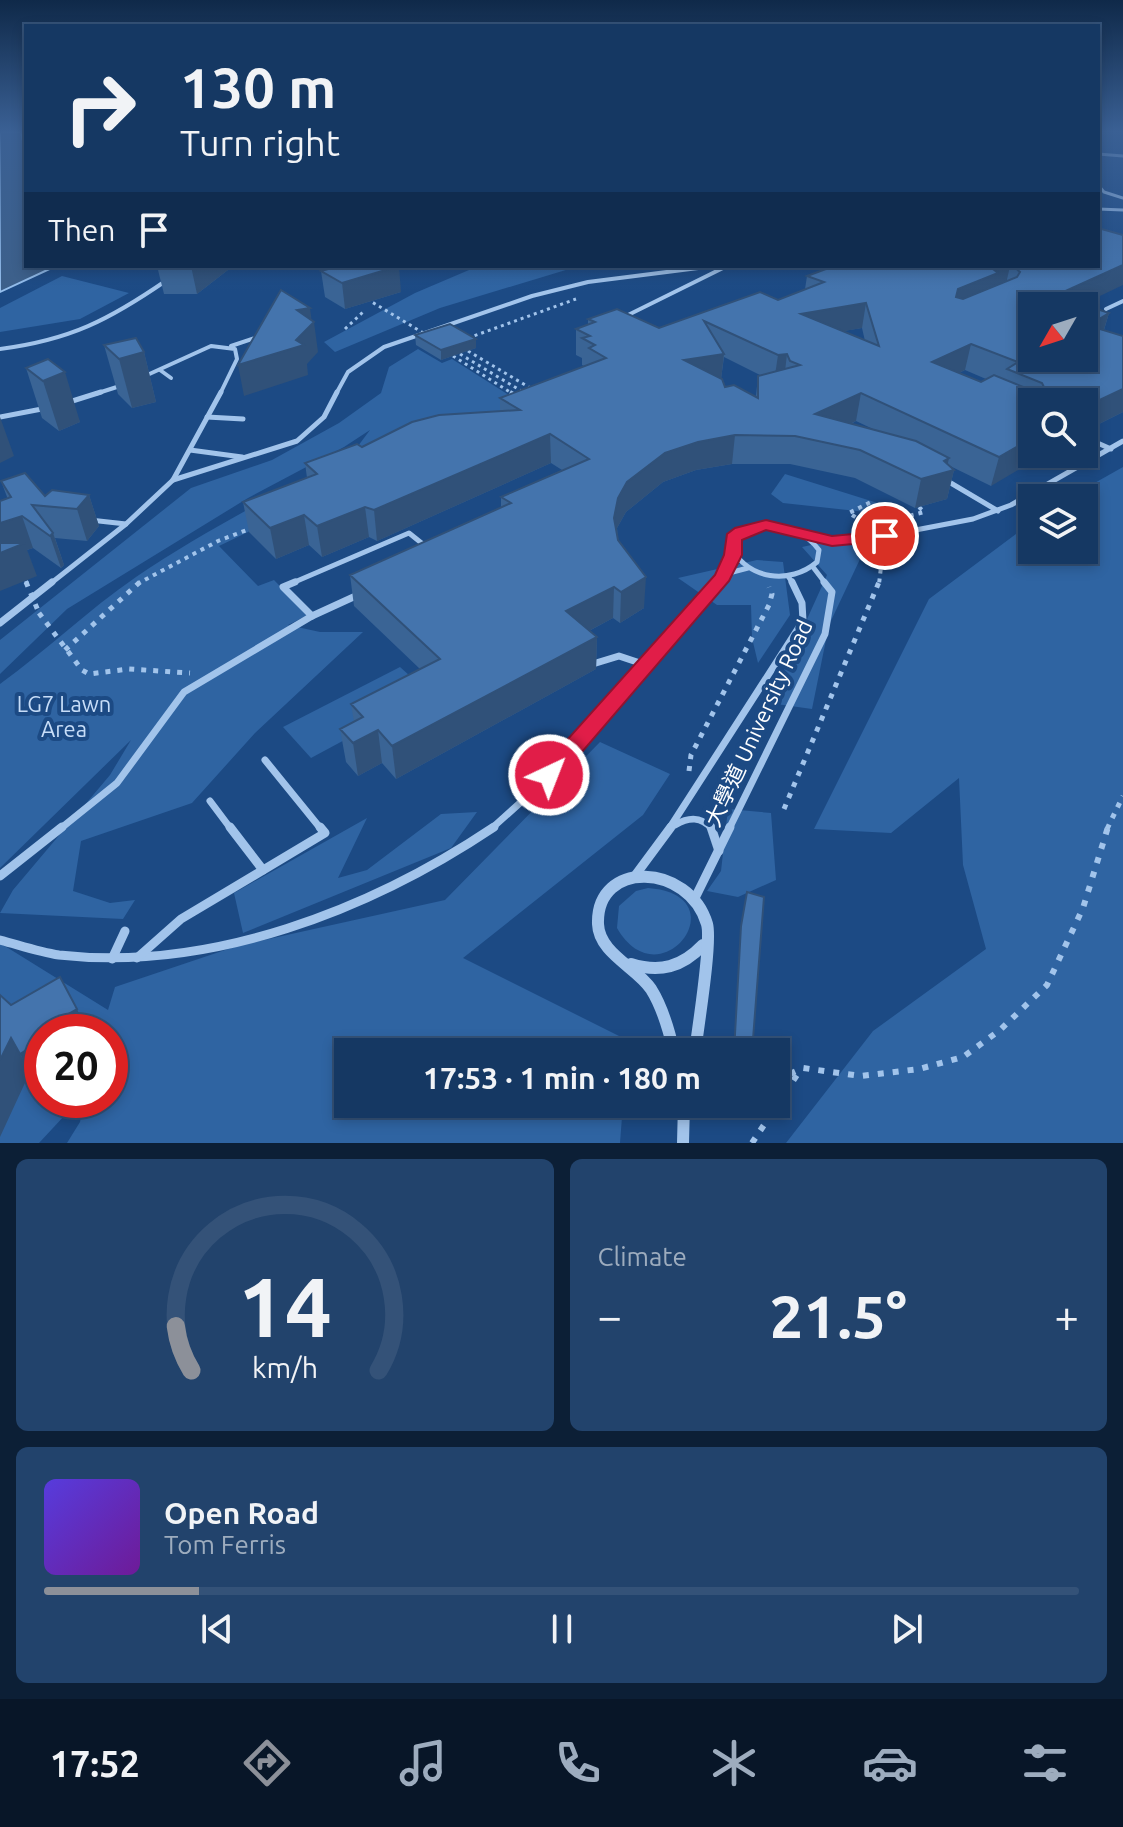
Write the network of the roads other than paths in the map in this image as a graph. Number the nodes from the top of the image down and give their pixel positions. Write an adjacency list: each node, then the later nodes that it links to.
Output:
1 (1100, 187): 2 (lane)
2 (1123, 198)
3 (1100, 209): 4 (lane)
4 (1123, 210)
5 (687, 268): 23 (lane)
6 (723, 268): 10 (lane)
7 (174, 274): 13 (lane)
8 (1123, 301): 9 (lane)
9 (1106, 309)
10 (615, 322)
11 (271, 333): 12 (lane)
12 (231, 346): 14 (lane); 17 (lane)
13 (0, 349)
14 (160, 370): 15 (lane); 16 (lane)
15 (171, 378)
16 (0, 417)
17 (207, 417): 18 (lane); 22 (lane)
18 (243, 419)
19 (1123, 441): 21 (lane)
20 (1098, 443): 21 (lane)
21 (1111, 449): 26 (lane)
22 (190, 450): 23 (lane); 25 (lane)
23 (250, 457): 25 (lane)
24 (940, 477): 26 (lane)
25 (173, 480): 28 (lane)
26 (998, 511): 31 (lane)
27 (82, 519): 28 (lane)
28 (126, 524): 42 (lane)
29 (808, 537): 31 (lane); 33 (lane); 35 (lane)
30 (437, 540): 32 (lane)
31 (844, 541): 33 (lane)
32 (424, 545): 34 (lane); 41 (lane)
33 (819, 550): 36 (lane)
34 (432, 551)
35 (733, 555): 37 (lane); 38 (lane)
36 (813, 567): 39 (lane); 48 (lane, 大學道 University Road)
37 (748, 568): 38 (lane); 39 (lane)
38 (725, 574): 44 (lane)
39 (788, 576): 47 (lane, 大學道 University Road)
40 (369, 590): 41 (lane)
41 (312, 616): 50 (lane)
42 (0, 623)
43 (596, 663): 44 (lane)
44 (649, 666): 57 (lane)
45 (265, 760): 49 (lane)
46 (210, 801): 49 (lane)
47 (671, 827): 48 (lane); 51 (lane, 大學道 University Road)
48 (719, 851): 52 (lane, 大學道 University Road)
49 (263, 870): 57 (lane)
50 (0, 876)
51 (634, 877): 52 (street); 56 (street, 大學道 University Road)
52 (696, 896): 55 (street)
53 (125, 931): 58 (lane)
54 (0, 940): 58 (lane)
55 (704, 944): 56 (street); 60 (street)
56 (616, 956): 59 (street, 大學道 University Road)
57 (137, 958): 58 (lane)
58 (112, 959)
59 (671, 1038)
60 (696, 1038)
61 (684, 1118): 62 (street)
62 (683, 1143)

